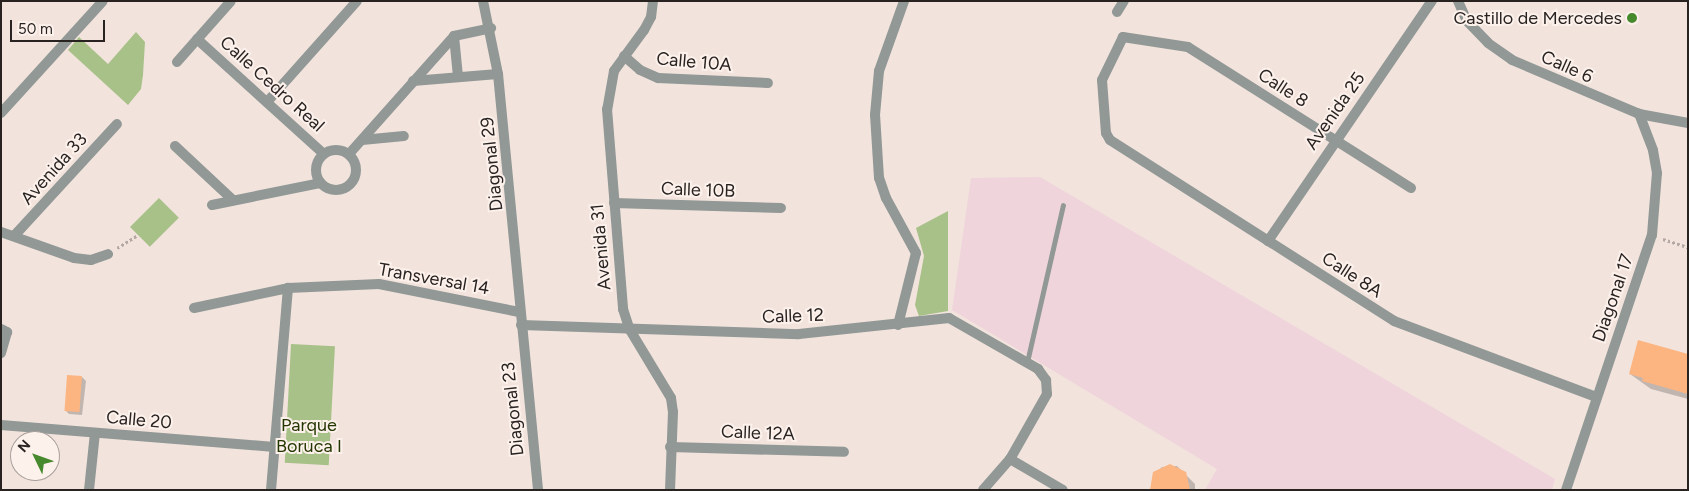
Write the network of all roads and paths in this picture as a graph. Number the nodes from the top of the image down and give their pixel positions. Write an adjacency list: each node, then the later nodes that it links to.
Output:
1 (103, 1): 21 (street)
2 (231, 1): 13 (street)
3 (357, 1): 20 (street)
4 (483, 1): 11 (street, Diagonal 29)
5 (653, 1): 14 (street, Avenida 31)
6 (904, 1): 49 (street)
7 (1124, 1): 10 (street)
8 (1432, 1): 28 (street, Avenida 25)
9 (1458, 1): 22 (street, Calle 6)
10 (1117, 12)
11 (491, 28): 12 (street); 16 (street, Diagonal 29)
12 (454, 36): 17 (street); 18 (street)
13 (197, 39): 15 (street); 20 (street, Calle Cedro Real)
14 (624, 56): 19 (street, Calle 10A); 35 (street, Avenida 31)
15 (177, 62)
16 (498, 74): 17 (street); 48 (street, Diagonal 29)
17 (458, 77): 18 (street)
18 (413, 81): 26 (street)
19 (768, 83)
20 (267, 102): 30 (street, Calle Cedro Real)
21 (1, 113)
22 (1639, 114): 23 (street, Calle 6); 40 (street, Diagonal 17)
23 (1688, 123)
24 (117, 124): 41 (street, Avenida 33)
25 (404, 136): 26 (street)
26 (362, 140): 31 (street)
27 (1110, 140): 28 (street, Calle 8); 43 (street, Calle 8A)
28 (1334, 141): 33 (street, Calle 8); 43 (street, Avenida 25)
29 (175, 146): 34 (street)
30 (324, 154): 31 (street); 32 (street)
31 (349, 154): 32 (street)
32 (320, 183): 34 (street)
33 (1411, 188)
34 (233, 200): 36 (street)
35 (614, 203): 38 (street, Calle 10B); 52 (street, Avenida 31)
36 (212, 205)
37 (1063, 205): 54 (lane)
38 (781, 208)
39 (1, 232): 41 (street)
40 (1652, 235): 44 (path); 55 (street, Diagonal 17)
41 (14, 236): 45 (street)
42 (138, 236): 45 (path)
43 (1268, 241): 55 (street, Calle 8A)
44 (1688, 247)
45 (108, 254)
46 (288, 288): 47 (street, Transversal 14); 48 (street, Transversal 14); 58 (street)
47 (194, 308)
48 (519, 312): 50 (street, Diagonal 29)
49 (898, 324): 52 (street, Calle 12); 54 (street, Calle 12)
50 (521, 325): 52 (street, Calle 12); 64 (street, Diagonal 23)
51 (4, 330): 53 (street)
52 (630, 330): 59 (street, Avenida 31)
53 (1, 353)
54 (1027, 362): 61 (street, Calle 12)
55 (1596, 398): 68 (street, Diagonal 17)
56 (1, 424): 57 (street, Calle 20)
57 (95, 433): 58 (street, Calle 20); 62 (street)
58 (274, 447): 63 (street)
59 (670, 447): 60 (street, Calle 12A); 65 (street, Avenida 31)
60 (844, 452)
61 (1010, 459): 66 (street); 67 (street)
62 (89, 490)
63 (271, 490)
64 (538, 490)
65 (670, 490)
66 (983, 490)
67 (1063, 490)
68 (1566, 490)

